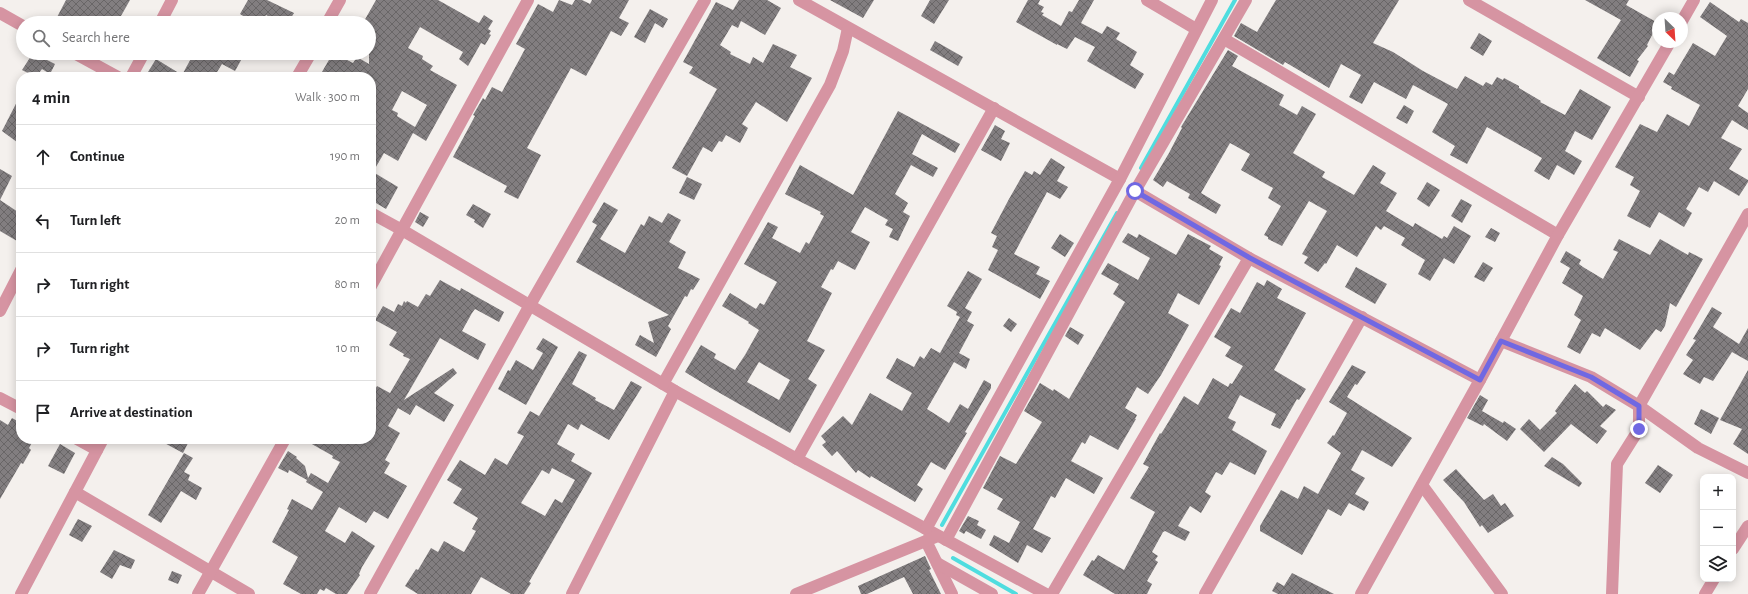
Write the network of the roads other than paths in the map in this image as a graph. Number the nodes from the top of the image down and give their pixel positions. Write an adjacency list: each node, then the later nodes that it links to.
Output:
1 (172, 0): 13 (street)
2 (340, 0): 14 (street)
3 (528, 0): 32 (street)
4 (705, 0): 37 (street)
5 (799, 0): 16 (street)
6 (1147, 0): 17 (street)
7 (1212, 0): 17 (street)
8 (1246, 0): 18 (street)
9 (1469, 0): 26 (street)
10 (1694, 0): 11 (street)
11 (1687, 12)
12 (0, 13): 15 (street)
13 (164, 16)
14 (332, 16)
15 (16, 22)
16 (848, 28): 27 (street); 42 (street)
17 (1196, 29): 28 (street)
18 (1224, 38): 29 (street); 33 (street)
19 (1667, 48): 26 (street)
20 (87, 60): 23 (street)
21 (140, 60): 24 (street)
22 (307, 60): 25 (street)
23 (109, 72)
24 (134, 72)
25 (300, 72)
26 (1639, 97): 33 (street)
27 (994, 108): 28 (street); 49 (street)
28 (1120, 179): 54 (street)
29 (1135, 191): 34 (street); 55 (street)
30 (1748, 214): 46 (street)
31 (376, 216): 32 (street)
32 (402, 230): 35 (street); 37 (street)
33 (1558, 235): 40 (street)
34 (1250, 258): 39 (street); 69 (street)
35 (376, 277)
36 (16, 280): 38 (street)
37 (530, 305): 42 (street); 63 (street)
38 (0, 310)
39 (1362, 317): 41 (street); 70 (street)
40 (1501, 341): 41 (street); 46 (street)
41 (1480, 380): 51 (street)
42 (663, 384): 43 (street)
43 (675, 391): 49 (street); 64 (street)
44 (0, 398): 45 (street)
45 (16, 406)
46 (1639, 406): 50 (street); 73 (street)
47 (100, 444): 52 (street)
48 (282, 444): 58 (street)
49 (797, 459): 54 (street)
50 (1748, 473)
51 (1422, 485): 71 (street); 72 (street)
52 (75, 492): 58 (street); 60 (street)
53 (1748, 526): 56 (street)
54 (926, 535): 55 (street); 57 (street); 65 (street)
55 (942, 538): 68 (street)
56 (1735, 546)
57 (937, 563): 66 (street); 67 (street)
58 (211, 572): 61 (street); 62 (street)
59 (1712, 582): 74 (street)
60 (21, 594)
61 (198, 594)
62 (249, 594)
63 (370, 594)
64 (572, 594)
65 (796, 594)
66 (952, 594)
67 (992, 594)
68 (1046, 594)
69 (1052, 594)
70 (1205, 594)
71 (1361, 594)
72 (1502, 594)
73 (1612, 594)
74 (1705, 594)

